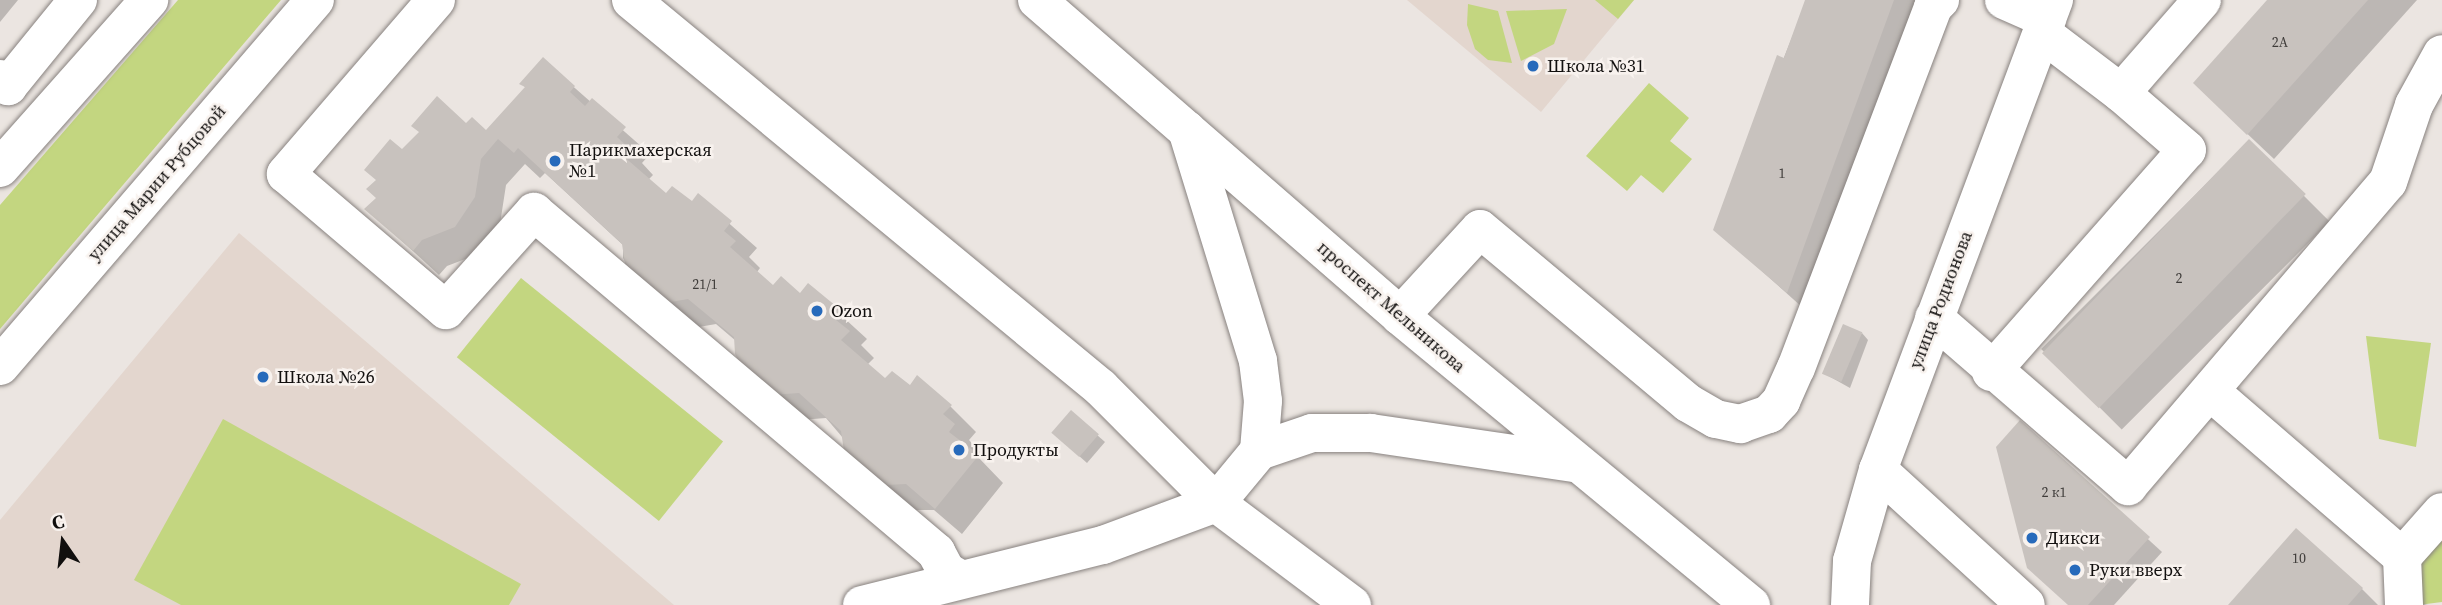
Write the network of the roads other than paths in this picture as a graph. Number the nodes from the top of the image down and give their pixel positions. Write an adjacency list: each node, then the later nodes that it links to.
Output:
1 (78, 0): 12 (street)
2 (149, 0): 14 (street)
3 (315, 0): 19 (street, улица Марии Рубцовой)
4 (436, 0): 28 (street)
5 (631, 0): 25 (street)
6 (1037, 0): 15 (street, проспект Мельникова)
7 (1940, 0): 17 (street)
8 (2004, 0): 10 (street)
9 (2202, 0): 13 (street)
10 (2048, 17): 13 (street); 18 (street, улица Родионова)
11 (2442, 54): 21 (street)
12 (4, 83): 14 (street)
13 (2121, 93): 20 (street)
14 (46, 115): 16 (street)
15 (1187, 130): 17 (street, проспект Мельникова); 22 (street)
16 (0, 168)
17 (1400, 316): 23 (street, проспект Мельникова)
18 (1934, 318): 20 (street); 24 (street, улица Родионова)
19 (0, 366)
20 (1991, 372): 21 (street)
21 (2211, 392): 27 (street)
22 (1259, 451): 23 (street); 25 (street)
23 (1576, 463): 31 (street, проспект Мельникова)
24 (1878, 470): 32 (street, улица Родионова); 33 (street)
25 (1216, 503): 28 (street); 30 (street)
26 (2442, 512): 27 (street)
27 (2402, 557): 34 (street)
28 (960, 579): 29 (street)
29 (862, 605)
30 (1353, 605)
31 (1751, 605)
32 (1850, 605)
33 (2026, 605)
34 (2404, 605)

